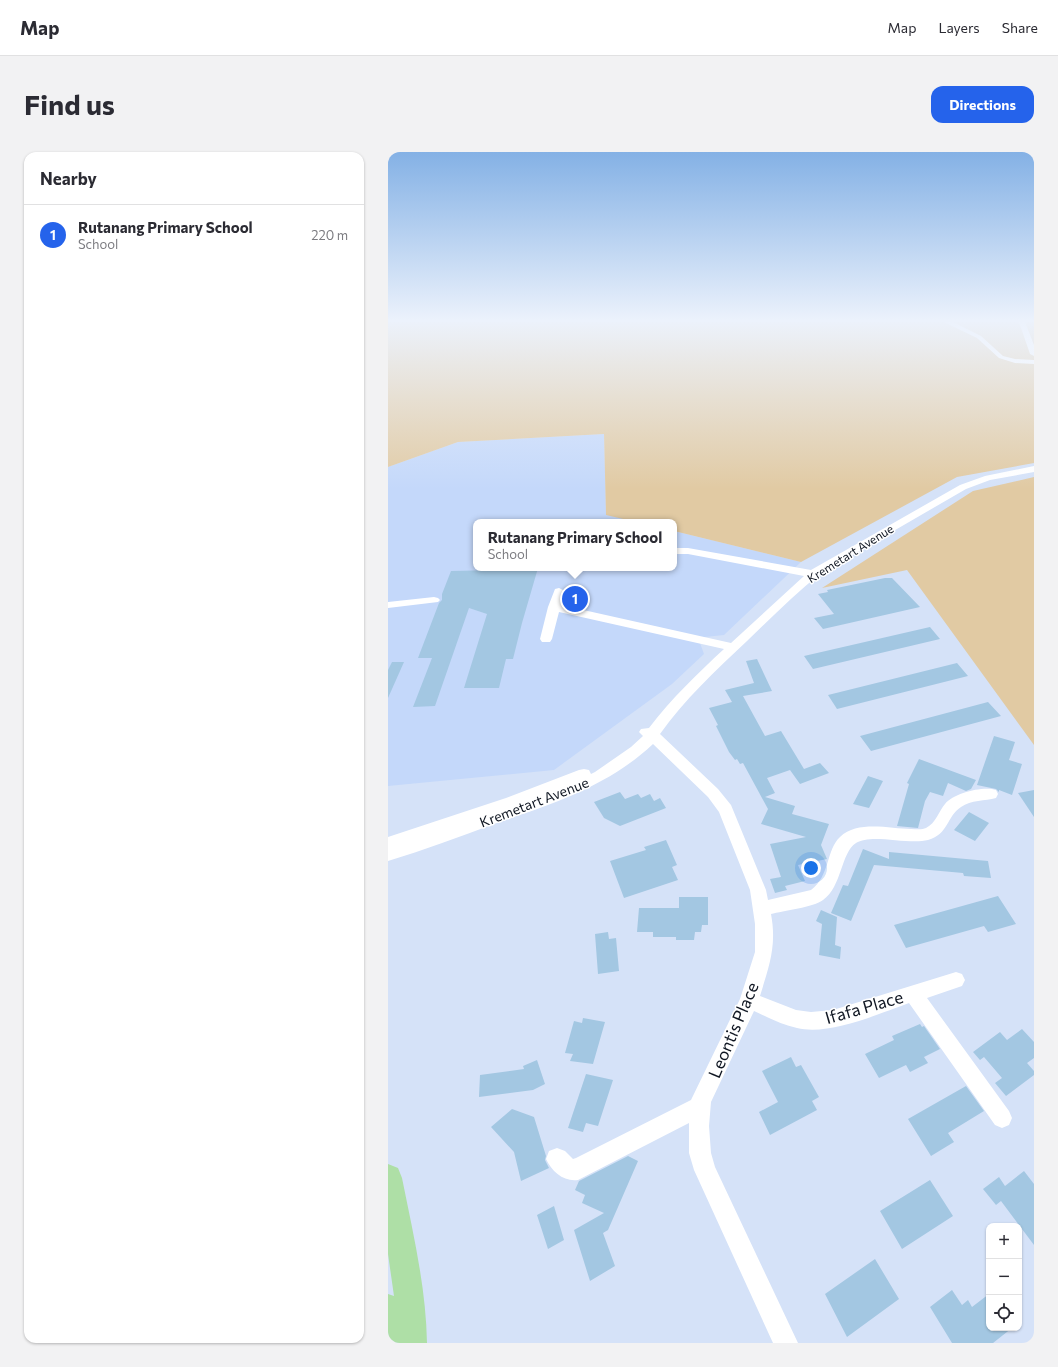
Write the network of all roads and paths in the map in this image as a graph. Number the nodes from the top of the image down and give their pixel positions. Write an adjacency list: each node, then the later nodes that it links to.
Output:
1 (1034, 469): 3 (street, Kremetart Avenue)
2 (677, 551): 3 (street)
3 (813, 574): 9 (street, Kremetart Avenue)
4 (559, 591): 7 (street)
5 (434, 600): 6 (street)
6 (388, 605)
7 (554, 607): 8 (street); 9 (street)
8 (546, 638)
9 (733, 647): 10 (street, Kremetart Avenue)
10 (653, 729): 12 (street, Kremetart Avenue); 13 (street, Kremetart Avenue); 14 (street, Leontis Place)
11 (991, 794): 14 (street)
12 (388, 843)
13 (388, 855)
14 (761, 909): 17 (street, Leontis Place)
15 (956, 980): 16 (street, Ifafa Place)
16 (913, 993): 17 (street, Ifafa Place); 19 (street)
17 (749, 1001): 18 (street, Leontis Place)
18 (701, 1106): 20 (street); 25 (street, Leontis Place)
19 (1002, 1118)
20 (557, 1159)
21 (388, 1178): 24 (main road)
22 (388, 1309): 23 (main road)
23 (396, 1343)
24 (411, 1343)
25 (786, 1343)

